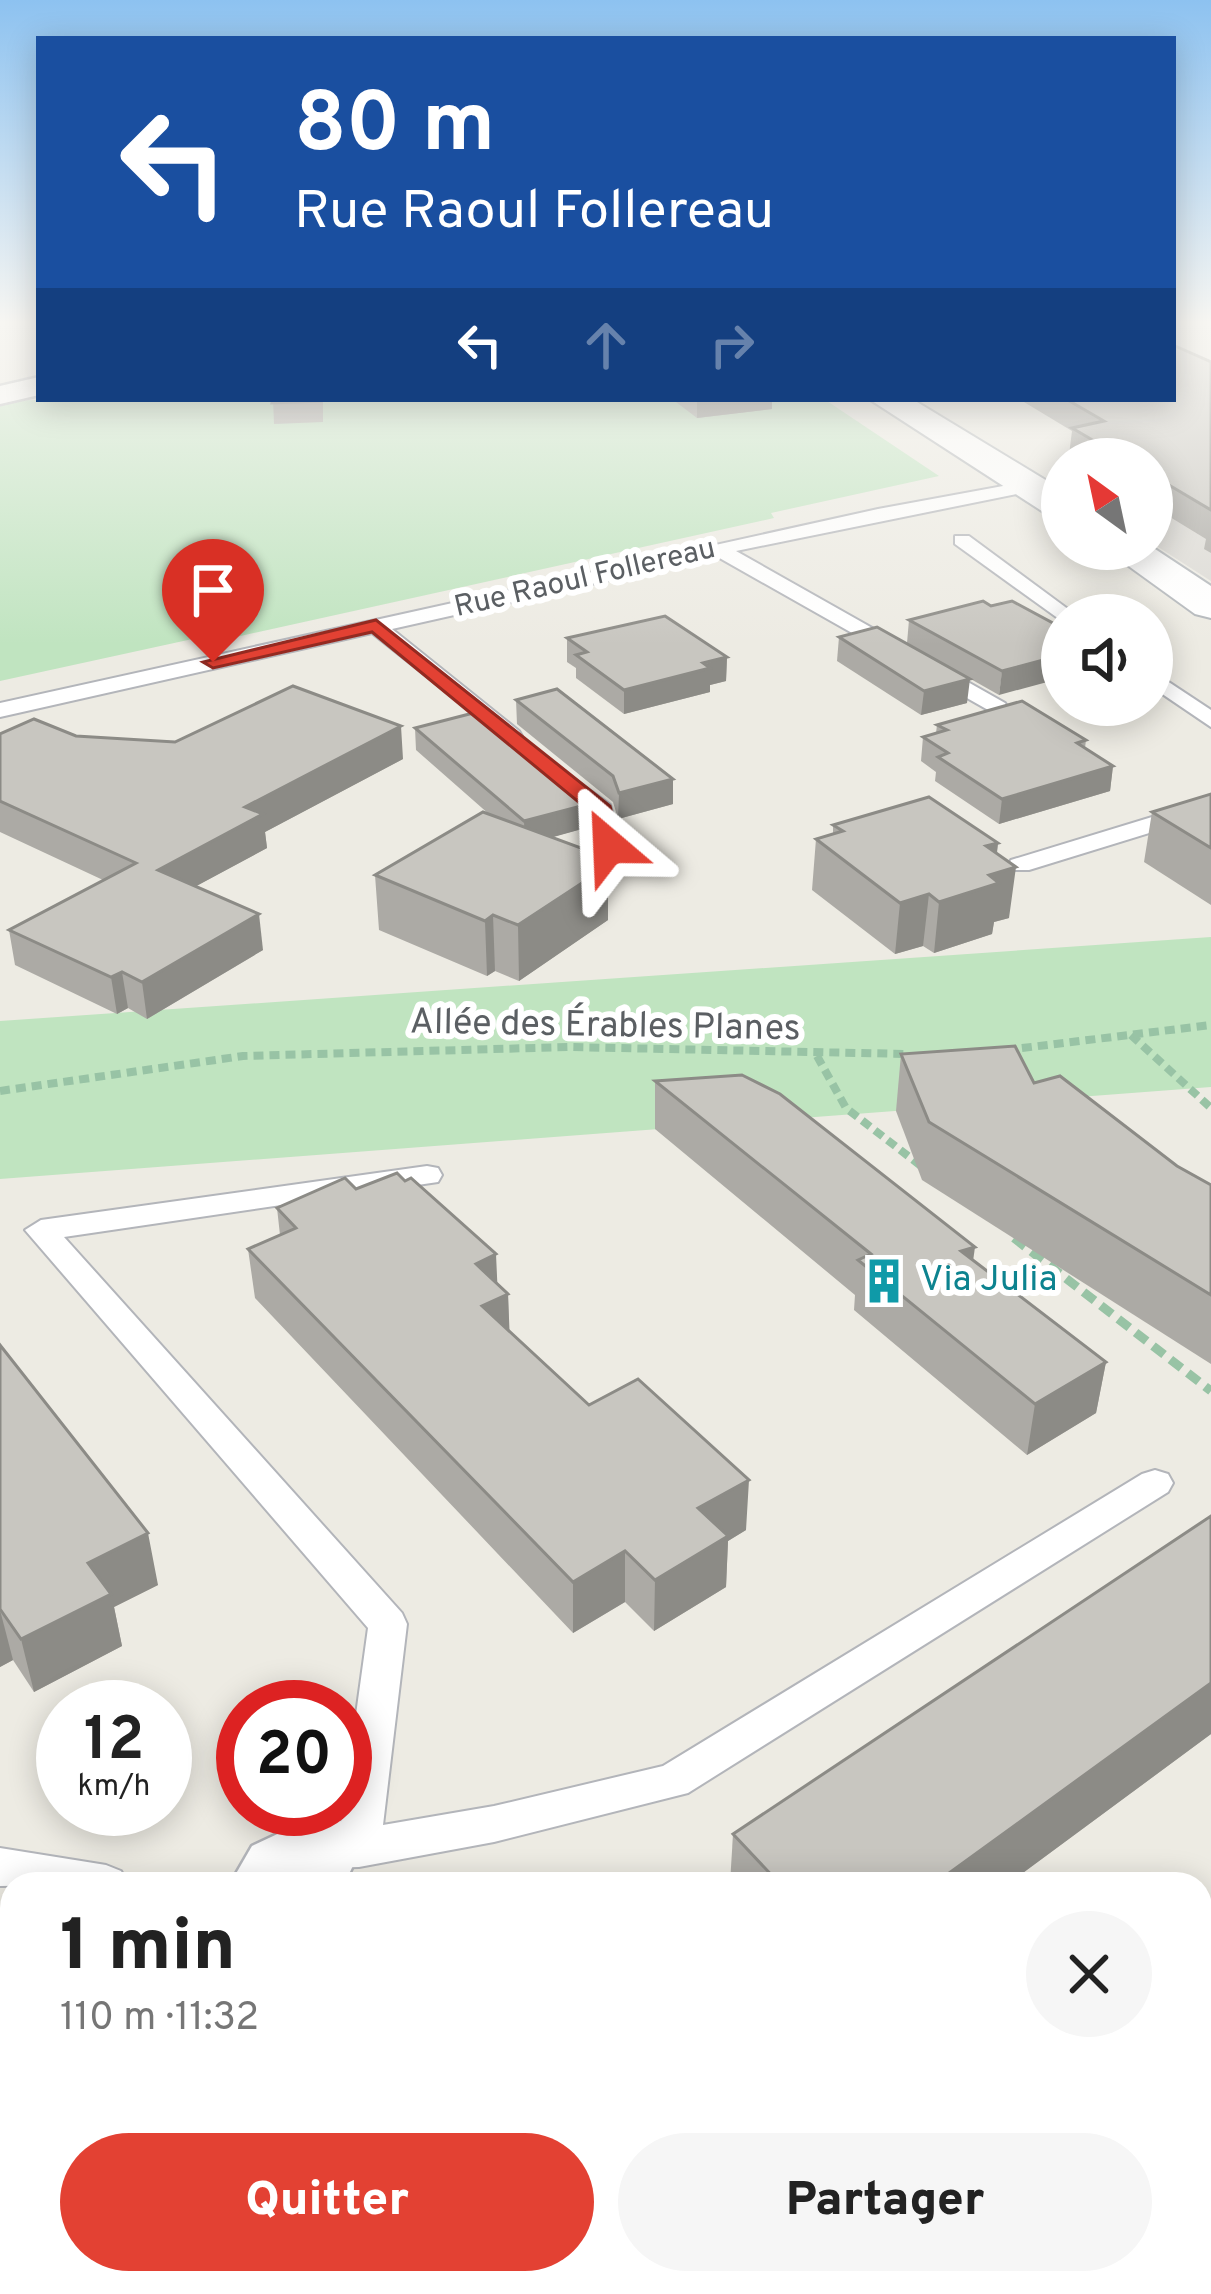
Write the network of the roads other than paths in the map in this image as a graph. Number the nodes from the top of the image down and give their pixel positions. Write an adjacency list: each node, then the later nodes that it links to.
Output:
1 (938, 430): 2 (street)
2 (1041, 493)
3 (1041, 497): 5 (lane, Rue Raoul Follereau)
4 (962, 540): 7 (lane)
5 (720, 550): 9 (lane, Rue Raoul Follereau); 11 (lane)
6 (1158, 570): 8 (street)
7 (1041, 597)
8 (1211, 605)
9 (376, 626): 12 (lane, Rue Raoul Follereau); 15 (lane)
10 (1173, 692): 13 (lane)
11 (997, 708)
12 (0, 710)
13 (1211, 719)
14 (1211, 806): 16 (lane)
15 (609, 846)
16 (1020, 865)
17 (428, 1175): 19 (lane)
18 (1155, 1483): 19 (lane)
19 (317, 1860)
20 (0, 1867): 21 (lane)
21 (31, 1872)

